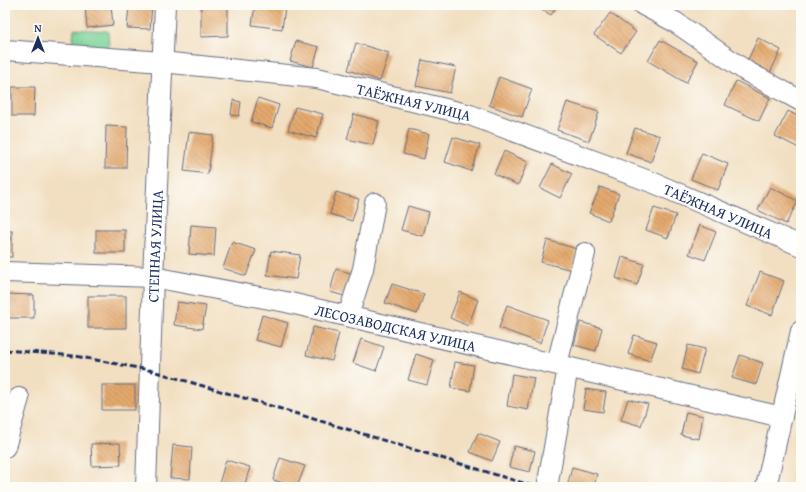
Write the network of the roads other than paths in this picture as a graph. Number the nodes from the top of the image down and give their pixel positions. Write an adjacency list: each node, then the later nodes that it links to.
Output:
1 (165, 5): 4 (street, СТЕПНАЯ УЛИЦА)
2 (643, 5): 5 (street)
3 (5, 50): 4 (street, ТАЁЖНАЯ УЛИЦА)
4 (162, 62): 7 (street, ТАЁЖНАЯ УЛИЦА); 10 (street, СТЕПНАЯ УЛИЦА)
5 (801, 102)
6 (375, 203): 11 (street)
7 (801, 246)
8 (585, 253): 13 (street)
9 (5, 272): 10 (street, ЛЕСОЗАВОДСКАЯ УЛИЦА)
10 (153, 277): 11 (street, ЛЕСОЗАВОДСКАЯ УЛИЦА); 18 (street, СТЕПНАЯ УЛИЦА)
11 (348, 316): 13 (street, ЛЕСОЗАВОДСКАЯ УЛИЦА)
12 (801, 331): 15 (street)
13 (563, 365): 15 (street, ЛЕСОЗАВОДСКАЯ УЛИЦА); 17 (street)
14 (19, 398): 16 (street)
15 (782, 417): 19 (street)
16 (5, 447)
17 (548, 482)
18 (146, 487)
19 (766, 487)

